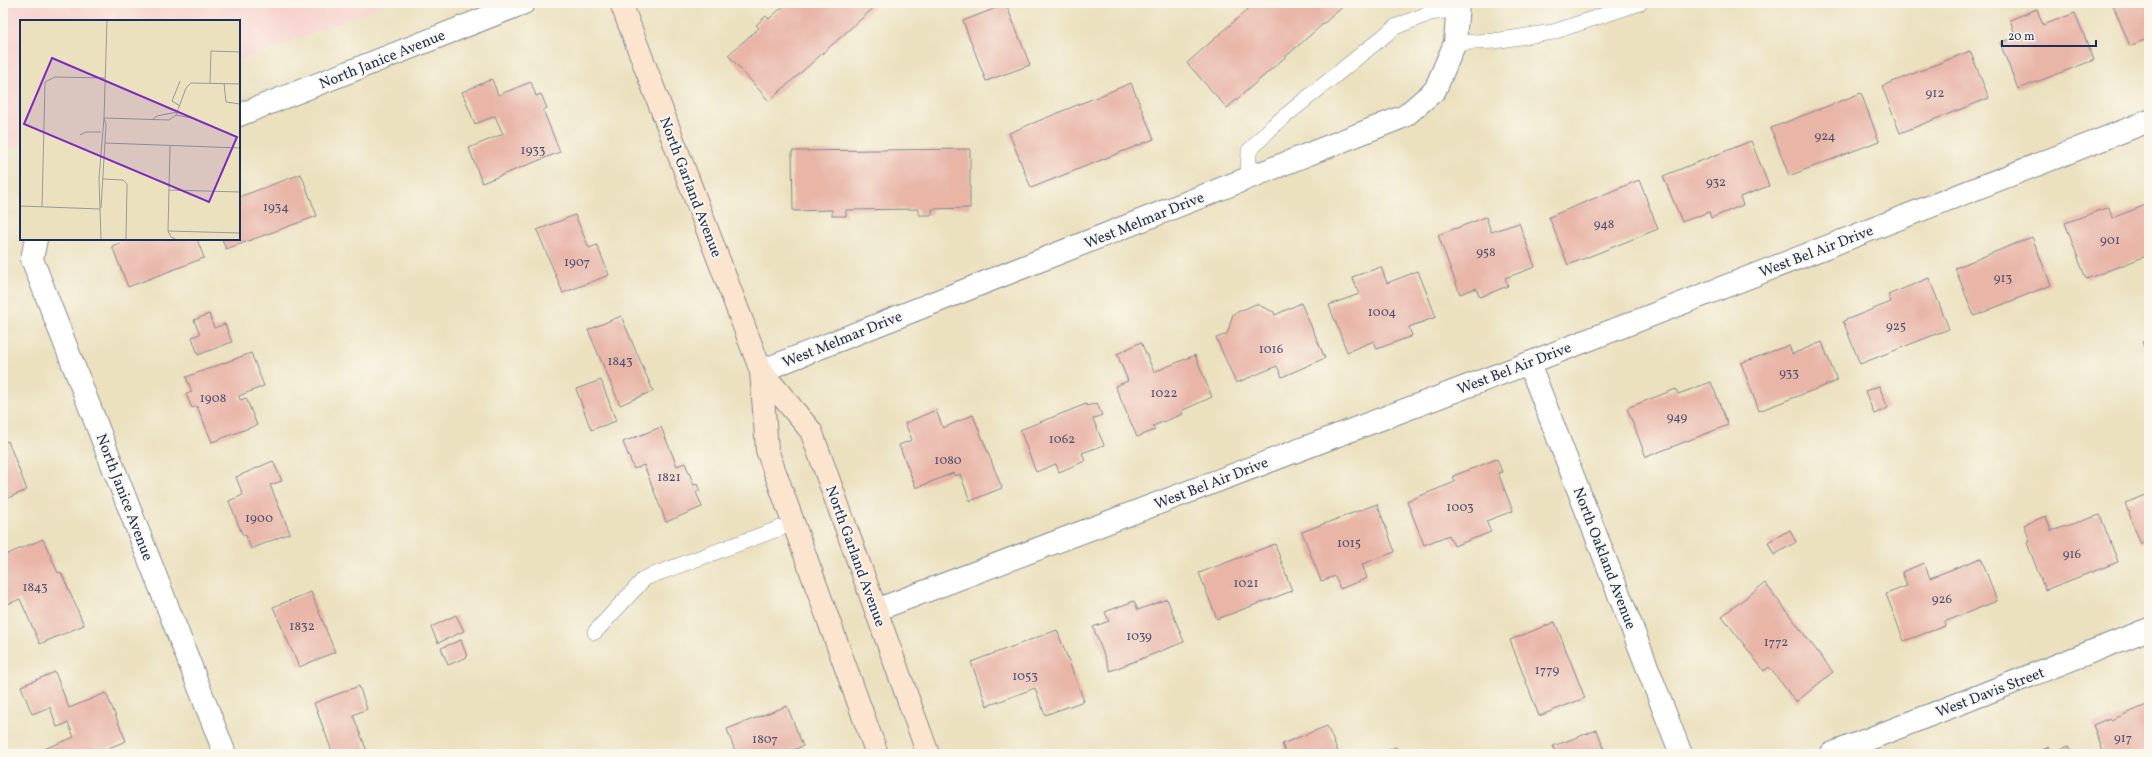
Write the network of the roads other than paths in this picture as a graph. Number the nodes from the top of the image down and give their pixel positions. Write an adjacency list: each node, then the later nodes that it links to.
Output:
1 (524, 3): 6 (street, North Janice Avenue)
2 (621, 3): 11 (main road, North Garland Avenue)
3 (1640, 3): 5 (lane)
4 (1457, 6): 5 (street, West Melmar Drive); 8 (lane)
5 (1455, 43): 8 (street, West Melmar Drive)
6 (240, 115)
7 (2149, 121): 10 (street, West Bel Air Drive)
8 (1248, 179): 11 (street, West Melmar Drive)
9 (36, 240): 16 (street, North Janice Avenue)
10 (1529, 363): 13 (street, West Bel Air Drive); 19 (street, North Oakland Avenue)
11 (761, 371): 12 (main road, North Garland Avenue); 13 (main road, North Garland Avenue)
12 (794, 523): 15 (lane); 17 (main road, North Garland Avenue)
13 (876, 610): 18 (main road, North Garland Avenue)
14 (2149, 629): 20 (street, West Davis Street)
15 (595, 632)
16 (225, 754)
17 (877, 754)
18 (928, 754)
19 (1681, 754)
20 (1831, 754)

